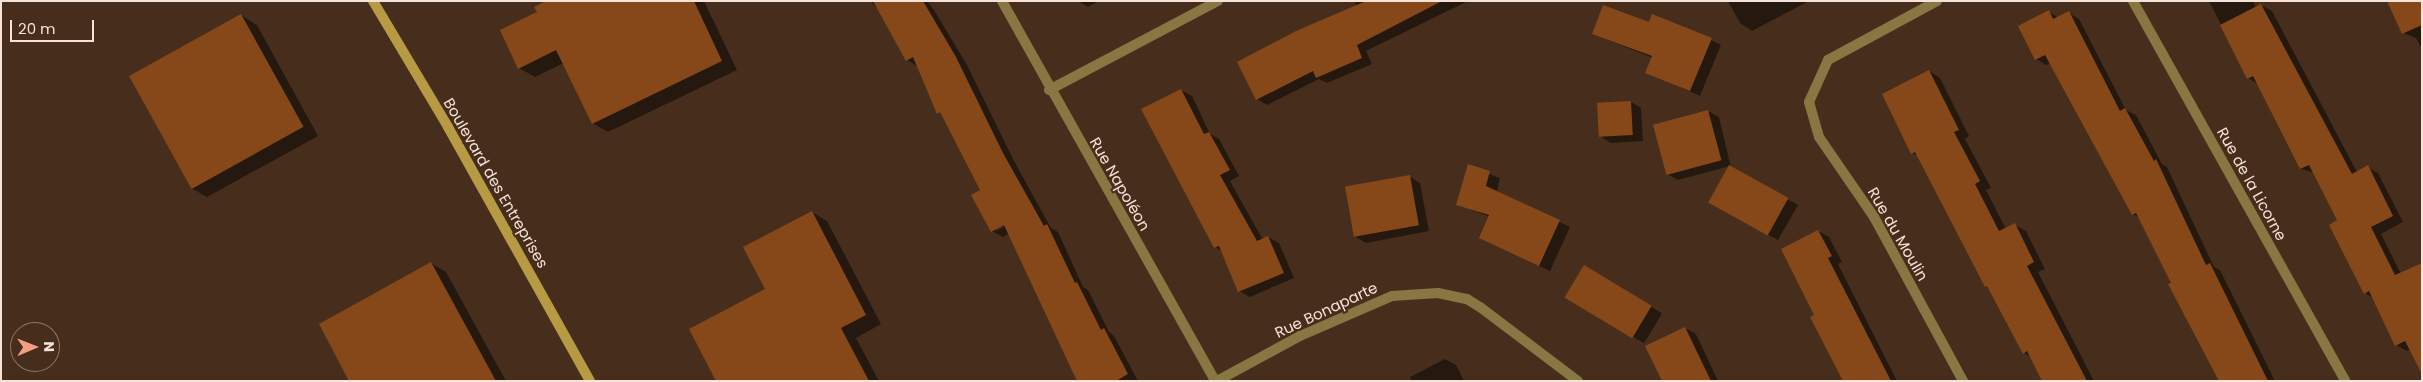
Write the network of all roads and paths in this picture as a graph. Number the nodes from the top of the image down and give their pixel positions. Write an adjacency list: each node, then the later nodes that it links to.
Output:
1 (373, 1): 7 (street, Boulevard des Entreprises)
2 (1002, 1): 6 (street, Rue Napoléon)
3 (1218, 1): 6 (street)
4 (1937, 1): 10 (street, Rue du Moulin)
5 (2133, 1): 11 (street, Rue de la Licorne)
6 (1049, 90): 8 (street, Rue Napoléon)
7 (590, 381)
8 (1216, 381): 9 (street, Rue Bonaparte)
9 (1578, 381)
10 (1964, 381)
11 (2345, 381)

